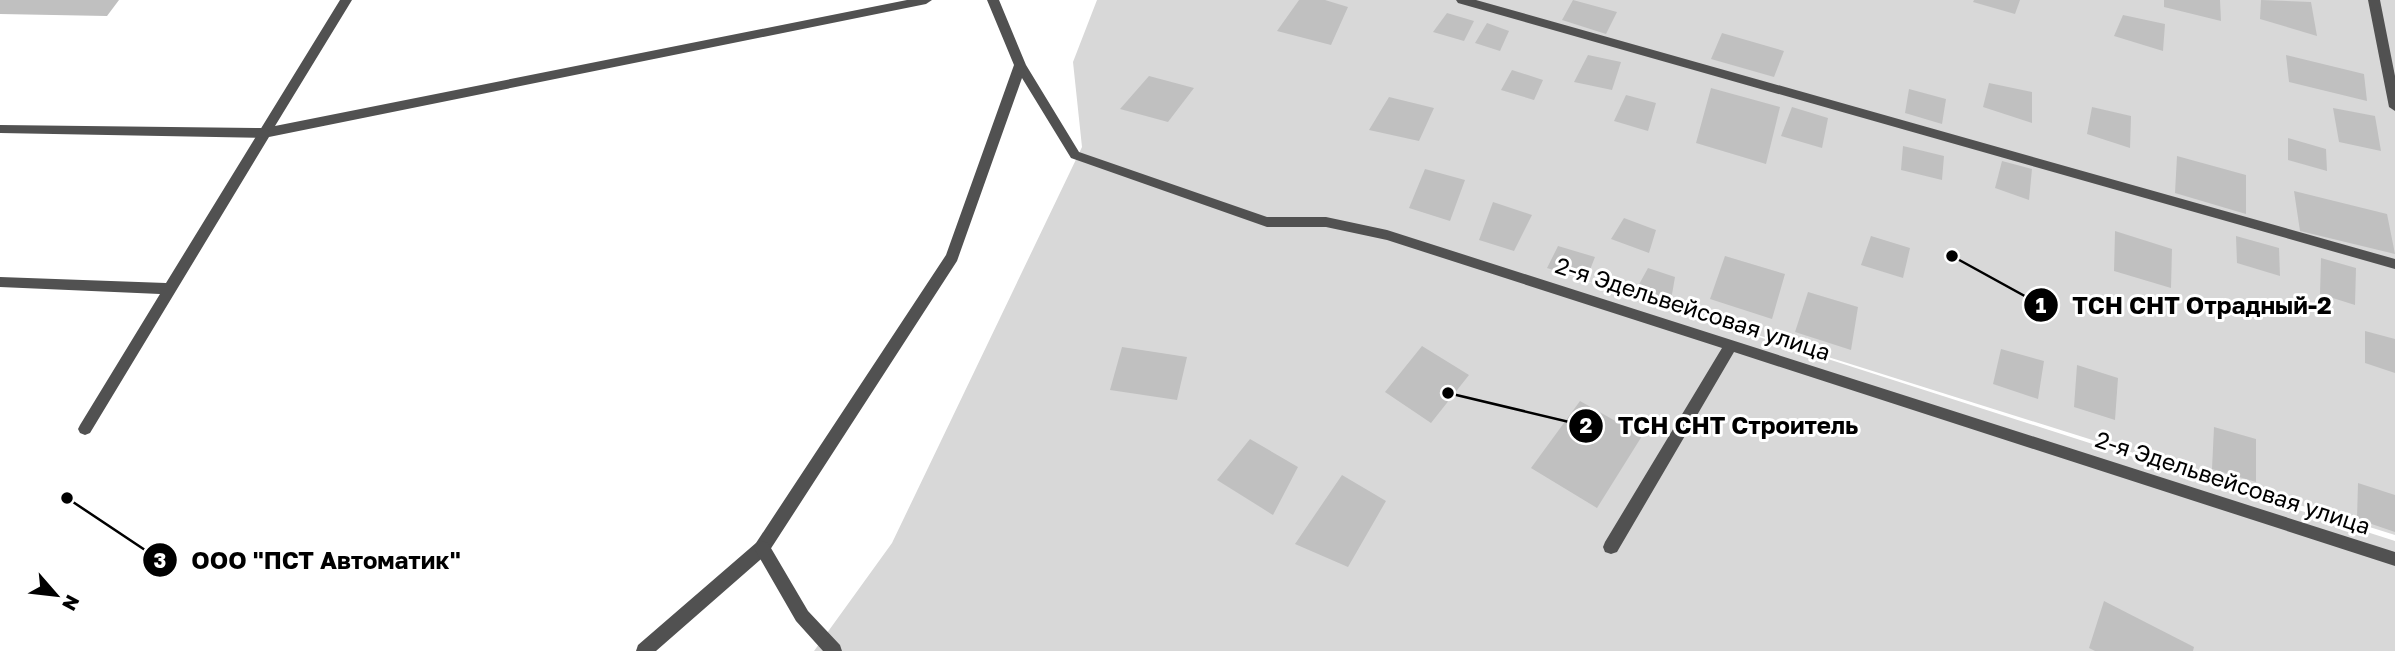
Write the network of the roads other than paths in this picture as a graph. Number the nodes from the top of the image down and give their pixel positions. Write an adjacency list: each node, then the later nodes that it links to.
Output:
1 (346, 0): 10 (street)
2 (926, 0): 10 (street)
3 (993, 0): 6 (street, 2-я Эдельвейсовая улица)
4 (1462, 0): 11 (street)
5 (2374, 0): 7 (street)
6 (1020, 65): 14 (street, 2-я Эдельвейсовая улица); 17 (street)
7 (2390, 69): 8 (street)
8 (2395, 107)
9 (0, 129): 10 (street)
10 (265, 133): 13 (street)
11 (2395, 264)
12 (0, 282): 13 (street)
13 (170, 289): 15 (street)
14 (1731, 345): 16 (street); 18 (street, 2-я Эдельвейсовая улица)
15 (85, 429)
16 (1611, 547)
17 (762, 548): 19 (street); 20 (street)
18 (2395, 559)
19 (644, 651)
20 (834, 651)

